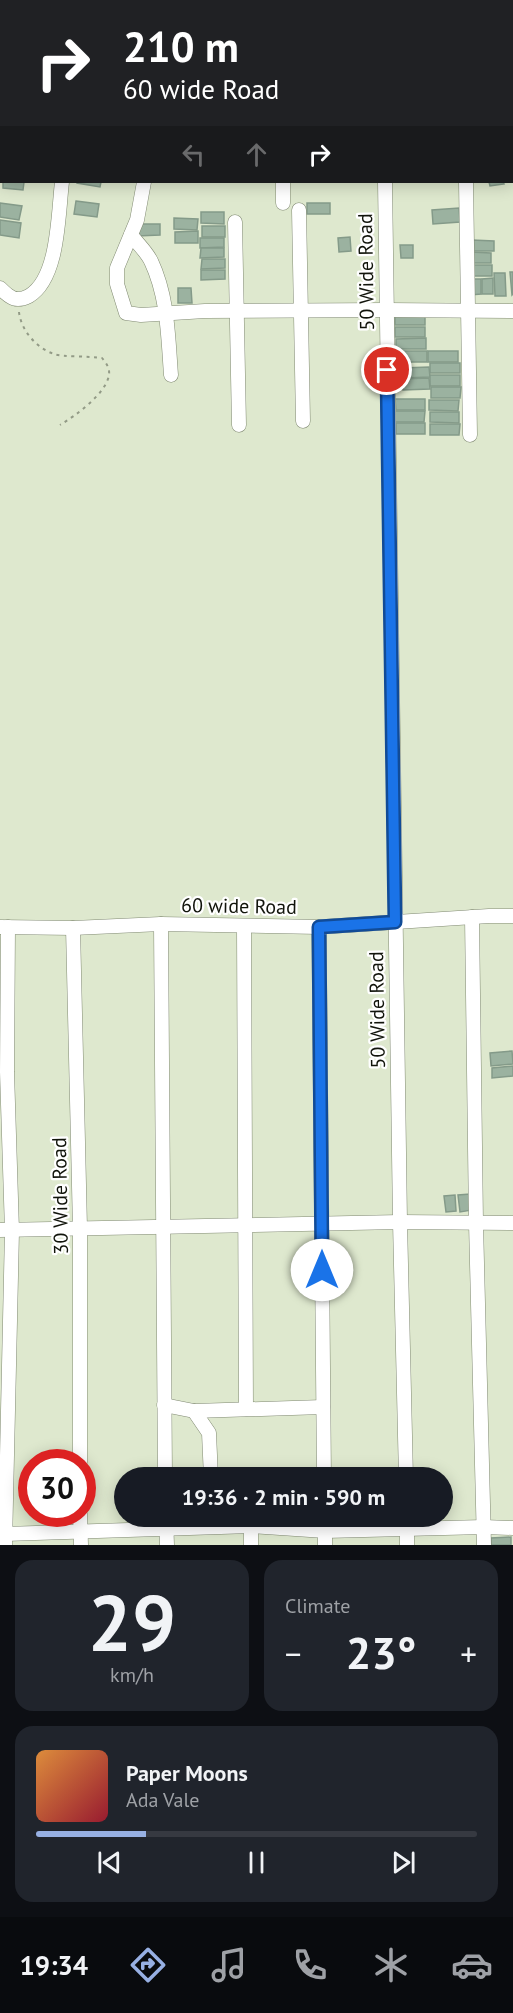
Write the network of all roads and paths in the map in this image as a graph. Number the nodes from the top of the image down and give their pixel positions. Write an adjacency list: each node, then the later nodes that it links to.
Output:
1 (62, 183): 11 (street)
2 (144, 183): 9 (street)
3 (283, 183): 6 (street)
4 (385, 183): 13 (street, 50 Wide Road)
5 (466, 183): 16 (street)
6 (283, 203)
7 (299, 210): 12 (street)
8 (235, 222): 14 (street)
9 (131, 235): 17 (street); 17 (street)
10 (0, 288): 11 (street)
11 (19, 300): 20 (path)
12 (301, 310): 13 (street); 14 (street); 19 (street)
13 (386, 310): 16 (street); 25 (street, 50 Wide Road)
14 (236, 311): 17 (street); 21 (street)
15 (513, 311): 16 (street)
16 (468, 312): 22 (street)
17 (167, 314): 18 (street)
18 (171, 375)
19 (303, 421)
20 (60, 425)
21 (239, 425)
22 (470, 435)
23 (513, 916): 24 (street, 60 wide Road)
24 (472, 917): 25 (street, 60 wide Road); 33 (street)
25 (395, 922): 29 (street, 60 wide Road); 32 (street, 50 Wide Road)
26 (161, 924): 27 (street, 60 wide Road); 30 (street, 60 wide Road); 37 (street)
27 (244, 926): 29 (street, 60 wide Road); 36 (street)
28 (4, 927): 30 (street, 60 wide Road); 31 (street)
29 (319, 927): 35 (street)
30 (73, 928): 38 (street, 30 Wide Road)
31 (4, 1094): 39 (street)
32 (400, 1222): 33 (street); 35 (street); 48 (street, 50 Wide Road)
33 (476, 1223): 34 (street); 55 (street)
34 (513, 1223)
35 (321, 1224): 36 (street); 41 (street)
36 (245, 1226): 37 (street); 42 (street)
37 (165, 1227): 38 (street); 40 (street)
38 (80, 1228): 39 (street); 44 (street, 30 Wide Road)
39 (6, 1231): 57 (street)
40 (164, 1405): 43 (street); 45 (street)
41 (323, 1407): 42 (street); 47 (street)
42 (246, 1409): 43 (street)
43 (194, 1411): 46 (street)
44 (80, 1449)
45 (165, 1467)
46 (211, 1467)
47 (324, 1467)
48 (406, 1467)
49 (453, 1525): 55 (street)
50 (139, 1527): 58 (street)
51 (166, 1527): 60 (street)
52 (251, 1527): 59 (street); 61 (street)
53 (385, 1527): 59 (street)
54 (407, 1527): 62 (street)
55 (484, 1527): 56 (street); 63 (street)
56 (513, 1528)
57 (4, 1534): 58 (street)
58 (81, 1538)
59 (325, 1538)
60 (166, 1545)
61 (251, 1545)
62 (407, 1545)
63 (484, 1545)

